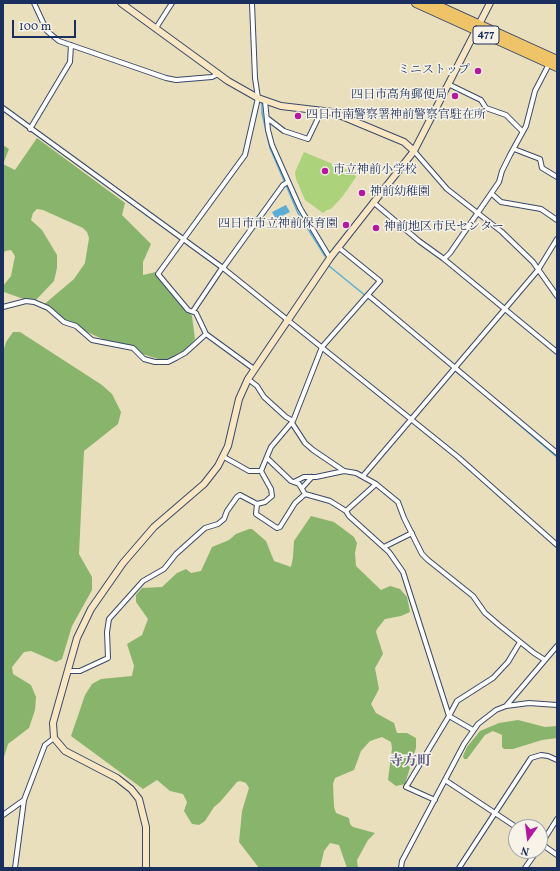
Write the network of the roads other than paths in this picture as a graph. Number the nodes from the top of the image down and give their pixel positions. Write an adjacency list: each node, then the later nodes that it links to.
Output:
1 (34, 3): 10 (street)
2 (121, 3): 9 (street)
3 (172, 3): 9 (street)
4 (252, 3): 16 (street)
5 (416, 3): 8 (highway, 477)
6 (432, 3): 8 (highway, 477)
7 (490, 3): 8 (street)
8 (477, 27): 11 (highway, 477); 12 (highway, 477); 15 (street)
9 (156, 28): 14 (street)
10 (71, 45): 14 (street); 20 (street)
11 (557, 60)
12 (549, 64): 13 (highway, 477); 21 (street)
13 (557, 67)
14 (218, 74): 16 (street)
15 (448, 84): 21 (street); 23 (street)
16 (262, 99): 18 (street); 19 (street); 31 (street)
17 (3, 108): 20 (street)
18 (322, 110): 19 (street); 23 (street)
19 (267, 118): 25 (street)
20 (30, 129): 31 (street)
21 (522, 131): 22 (street)
22 (514, 149): 24 (street); 26 (street)
23 (414, 151): 27 (street); 28 (street)
24 (557, 177)
25 (288, 182): 33 (street); 35 (street)
26 (492, 194): 28 (street); 29 (street)
27 (373, 202): 32 (street); 34 (street)
28 (478, 214): 34 (street); 36 (street)
29 (557, 220)
30 (557, 239): 36 (street)
31 (184, 240): 35 (street); 41 (street)
32 (338, 247): 33 (street); 37 (street)
33 (330, 258): 42 (street)
34 (444, 259): 40 (street)
35 (223, 268): 41 (street); 42 (street)
36 (538, 270): 38 (street); 40 (street)
37 (366, 296): 44 (street); 46 (street)
38 (557, 296)
39 (3, 307): 43 (street)
40 (505, 308): 45 (street); 46 (street)
41 (193, 311): 43 (street)
42 (288, 319): 44 (street); 47 (street)
43 (206, 334): 47 (street)
44 (322, 347): 49 (street); 50 (street)
45 (557, 352)
46 (454, 368): 49 (street); 51 (street)
47 (254, 370): 48 (street)
48 (248, 379): 50 (street); 52 (street)
49 (410, 419): 56 (street); 65 (street)
50 (293, 422): 53 (street); 55 (street)
51 (557, 452)
52 (224, 457): 54 (street); 70 (street)
53 (267, 458): 54 (street); 58 (street)
54 (261, 471): 62 (street)
55 (344, 471): 56 (street); 57 (street)
56 (363, 476): 59 (street)
57 (312, 477): 58 (street); 60 (street)
58 (294, 482): 60 (street)
59 (376, 484): 63 (street); 64 (street)
60 (302, 488): 61 (street)
61 (305, 494): 62 (street); 63 (street)
62 (257, 504): 70 (street)
63 (346, 511): 66 (street)
64 (412, 534): 66 (street); 67 (street)
65 (557, 545)
66 (384, 547): 73 (street)
67 (520, 642): 69 (street); 73 (street)
68 (557, 646): 69 (street)
69 (545, 660): 72 (street)
70 (68, 671): 75 (street)
71 (557, 705): 72 (street)
72 (506, 706): 74 (street)
73 (450, 716): 74 (street); 79 (street)
74 (473, 730): 77 (street)
75 (54, 738): 78 (street); 89 (street)
76 (557, 760): 80 (street)
77 (445, 780): 79 (street); 80 (street)
78 (24, 800): 81 (street); 88 (street)
79 (435, 800): 90 (street)
80 (496, 813): 83 (street); 91 (street)
81 (3, 815)
82 (557, 819): 84 (street)
83 (508, 821)
84 (548, 832)
85 (548, 849): 86 (street)
86 (557, 855)
87 (531, 859): 92 (street)
88 (15, 868)
89 (146, 868)
90 (401, 868)
91 (459, 868)
92 (525, 868)

